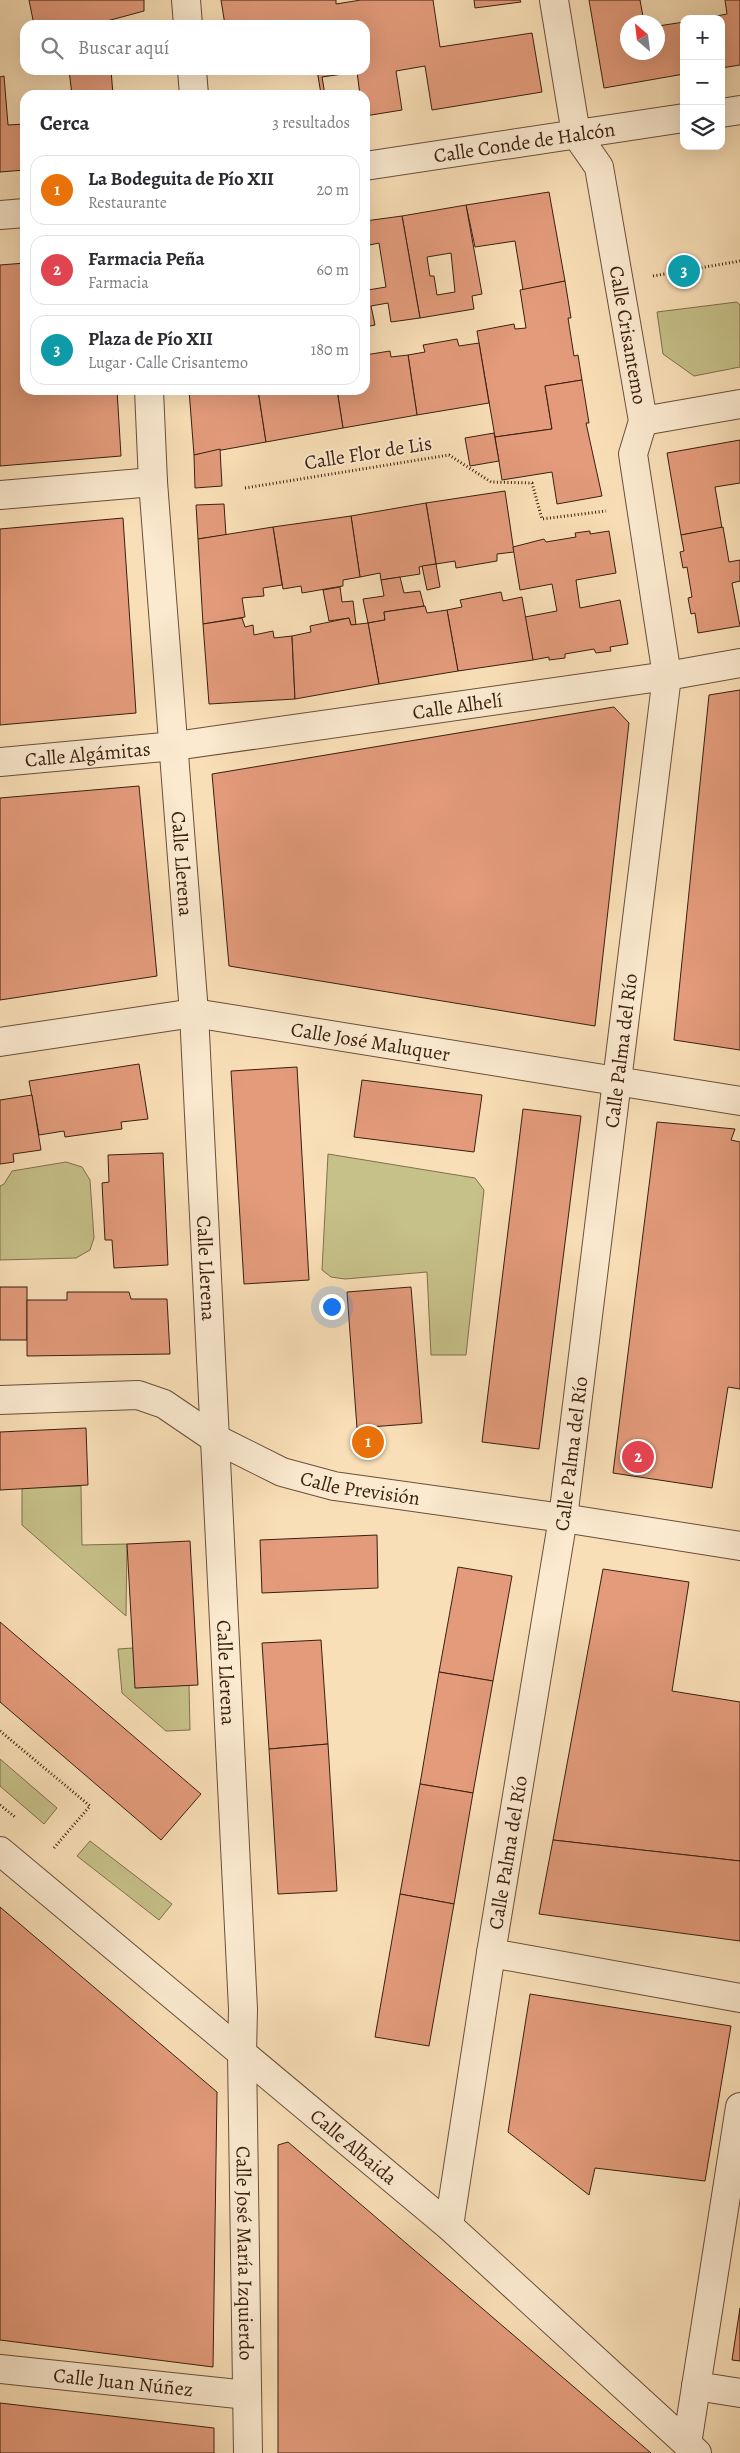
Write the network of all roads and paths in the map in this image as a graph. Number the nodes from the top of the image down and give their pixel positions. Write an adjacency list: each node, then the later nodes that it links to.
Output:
1 (186, 0): 3 (street)
2 (554, 0): 9 (street, Calle Crisantemo)
3 (188, 20)
4 (192, 75): 5 (street)
5 (194, 90)
6 (740, 110): 7 (street)
7 (725, 112)
8 (680, 119): 9 (street, Calle Conde de Halcón)
9 (576, 134): 10 (street, Calle Conde de Halcón); 17 (street, Calle Crisantemo)
10 (370, 165)
11 (20, 214): 12 (street)
12 (0, 216)
13 (740, 261): 14 (path)
14 (652, 276)
15 (149, 395): 18 (street, Calle Llerena)
16 (740, 404): 17 (street)
17 (643, 421): 21 (street, Calle Crisantemo)
18 (153, 482): 20 (street); 24 (street, Calle Llerena)
19 (245, 488): 21 (path, Calle Flor de Lis)
20 (0, 495)
21 (641, 506): 23 (street, Calle Crisantemo)
22 (740, 663): 23 (street, Calle Alhelí)
23 (667, 676): 24 (street, Calle Alhelí); 28 (street, Calle Palma del Río)
24 (175, 746): 25 (street, Calle Algámitas); 26 (street, Calle Llerena)
25 (0, 762)
26 (194, 1013): 27 (street, Calle José Maluquer); 28 (street, Calle José Maluquer); 31 (street, Calle Llerena)
27 (0, 1042)
28 (618, 1081): 29 (street, Calle José Maluquer); 32 (street, Calle Palma del Río)
29 (740, 1101)
30 (0, 1400): 31 (street, Calle Previsión)
31 (214, 1438): 32 (street, Calle Previsión); 39 (street, Calle Llerena)
32 (563, 1518): 33 (street, Calle Previsión); 37 (street, Calle Palma del Río)
33 (740, 1546)
34 (0, 1731): 35 (path)
35 (53, 1849)
36 (0, 1852): 39 (street, Calle Albaida)
37 (491, 1953): 38 (street); 41 (street, Calle Palma del Río)
38 (740, 1998)
39 (242, 2054): 41 (street, Calle Albaida); 45 (street, Calle José María Izquierdo)
40 (740, 2107): 43 (street)
41 (449, 2226): 46 (street, Calle Albaida)
42 (0, 2369): 45 (street, Calle Juan Núñez)
43 (696, 2386): 44 (street); 46 (street)
44 (740, 2393)
45 (247, 2395): 47 (street, Calle José María Izquierdo)
46 (692, 2449)
47 (248, 2453)

